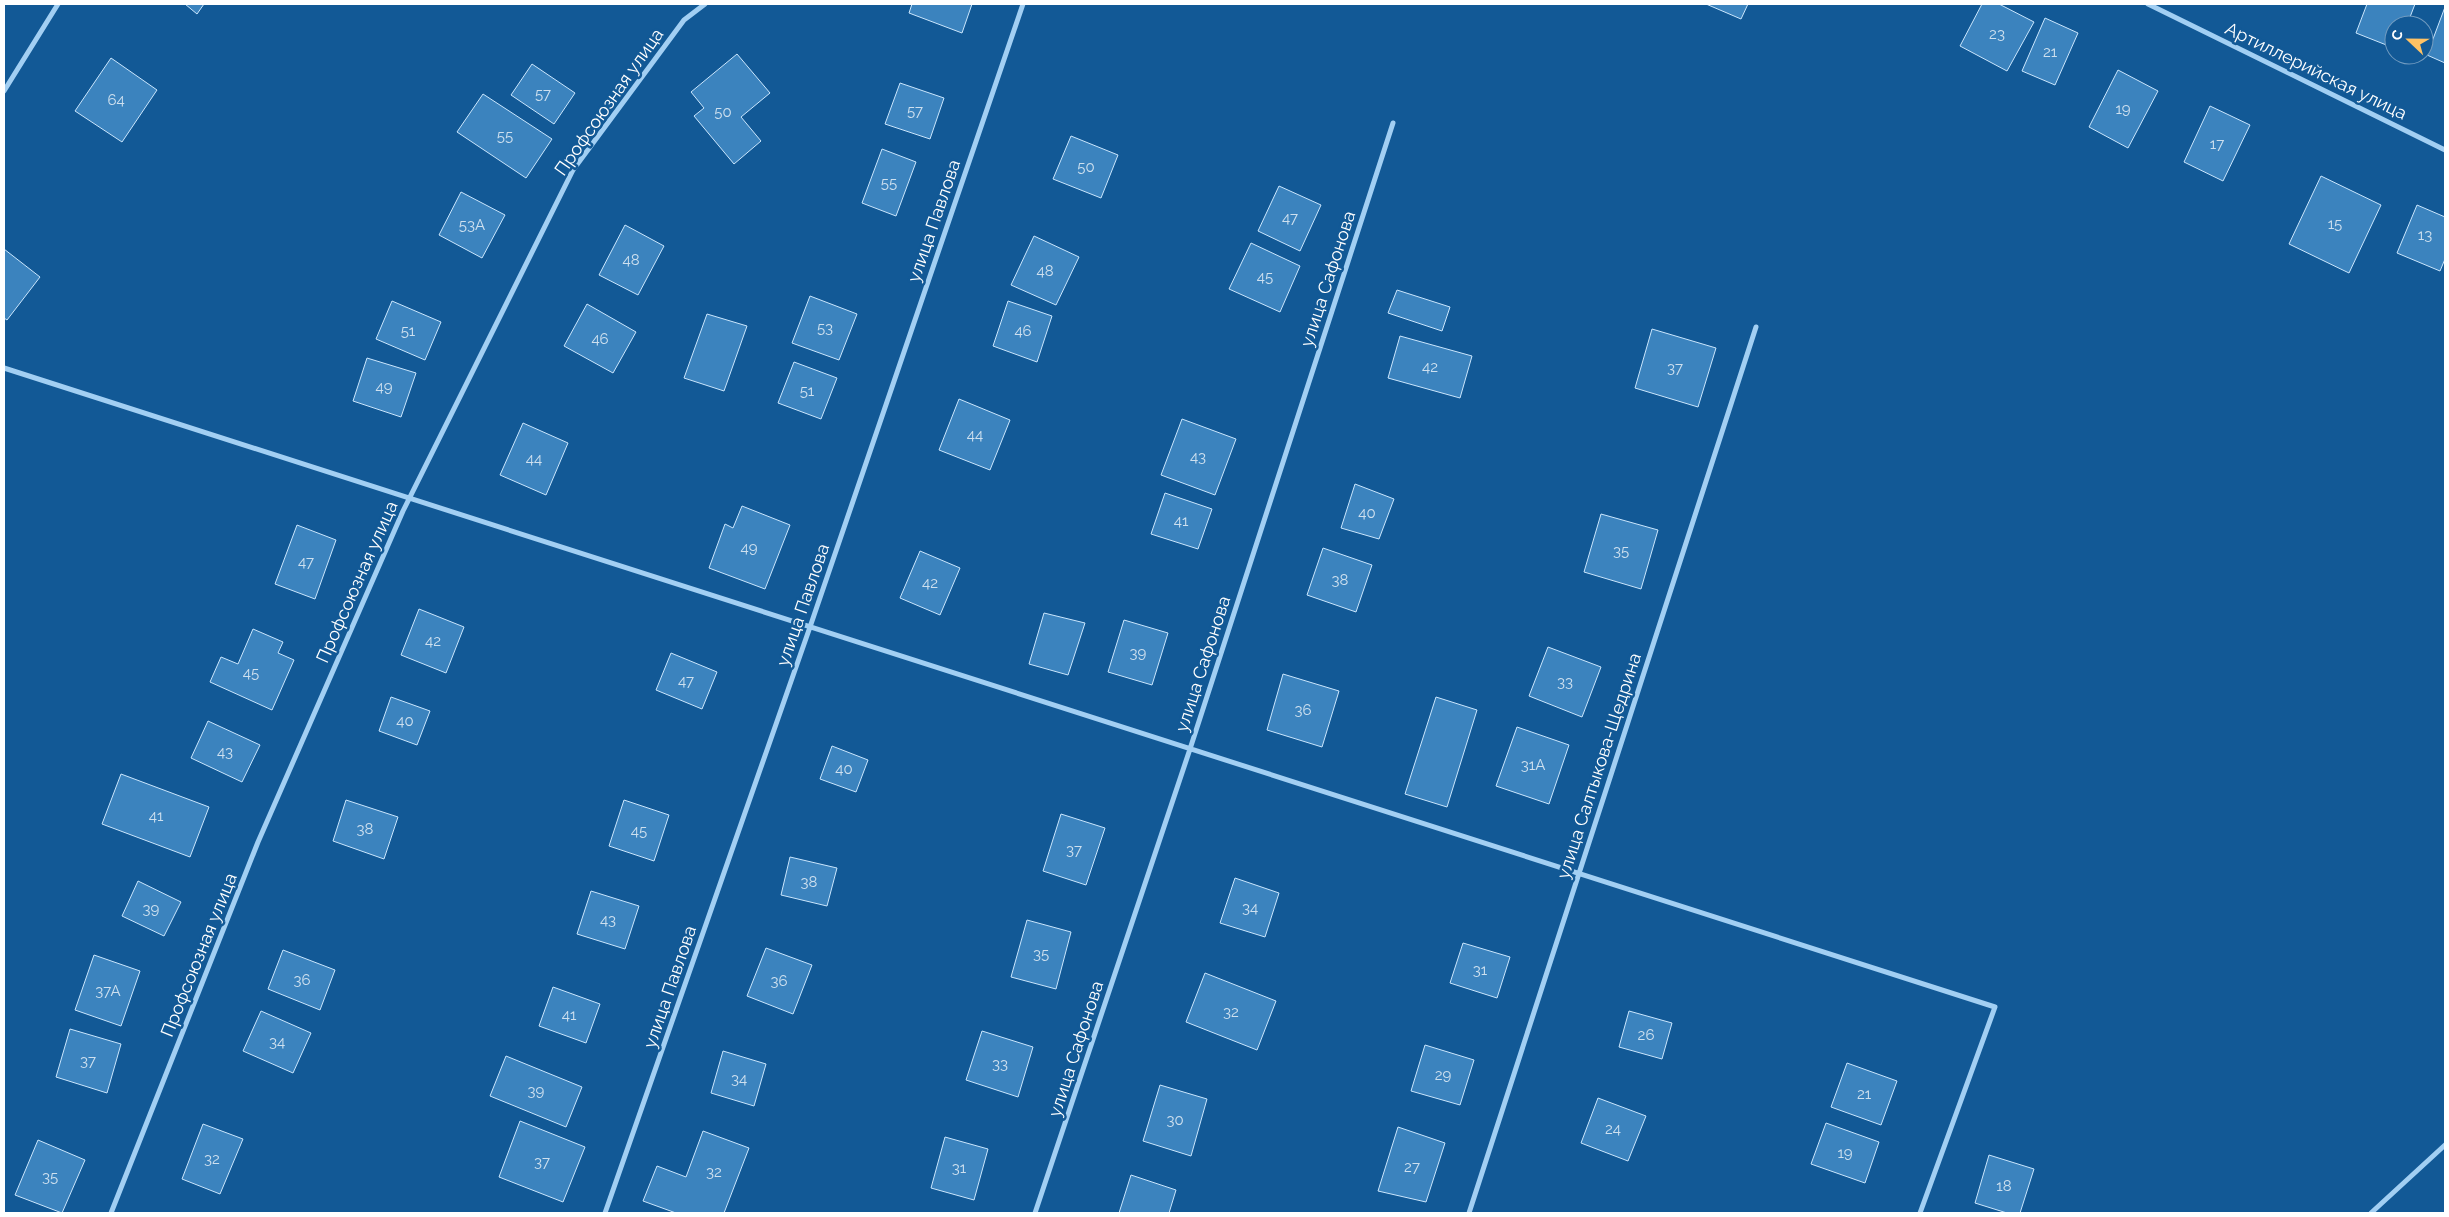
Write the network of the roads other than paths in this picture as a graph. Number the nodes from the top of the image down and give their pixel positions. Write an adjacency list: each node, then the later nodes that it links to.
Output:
1 (58, 4): 5 (street)
2 (705, 4): 10 (street, Профсоюзная улица)
3 (1023, 4): 11 (street, улица Павлова)
4 (2148, 4): 7 (street, Артиллерийская улица)
5 (4, 91)
6 (1393, 123): 12 (street, улица Сафонова)
7 (2445, 150)
8 (1756, 327): 13 (street, улица Салтыкова-Щедрина)
9 (4, 368): 10 (street)
10 (409, 498): 11 (street); 15 (street, Профсоюзная улица)
11 (810, 626): 12 (street); 16 (street, улица Павлова)
12 (1190, 749): 13 (street); 17 (street, улица Сафонова)
13 (1579, 874): 18 (street, улица Салтыкова-Щедрина); 19 (street)
14 (2445, 1145): 20 (street)
15 (111, 1213)
16 (605, 1213)
17 (1035, 1213)
18 (1468, 1213)
19 (1920, 1213)
20 (2371, 1213)

